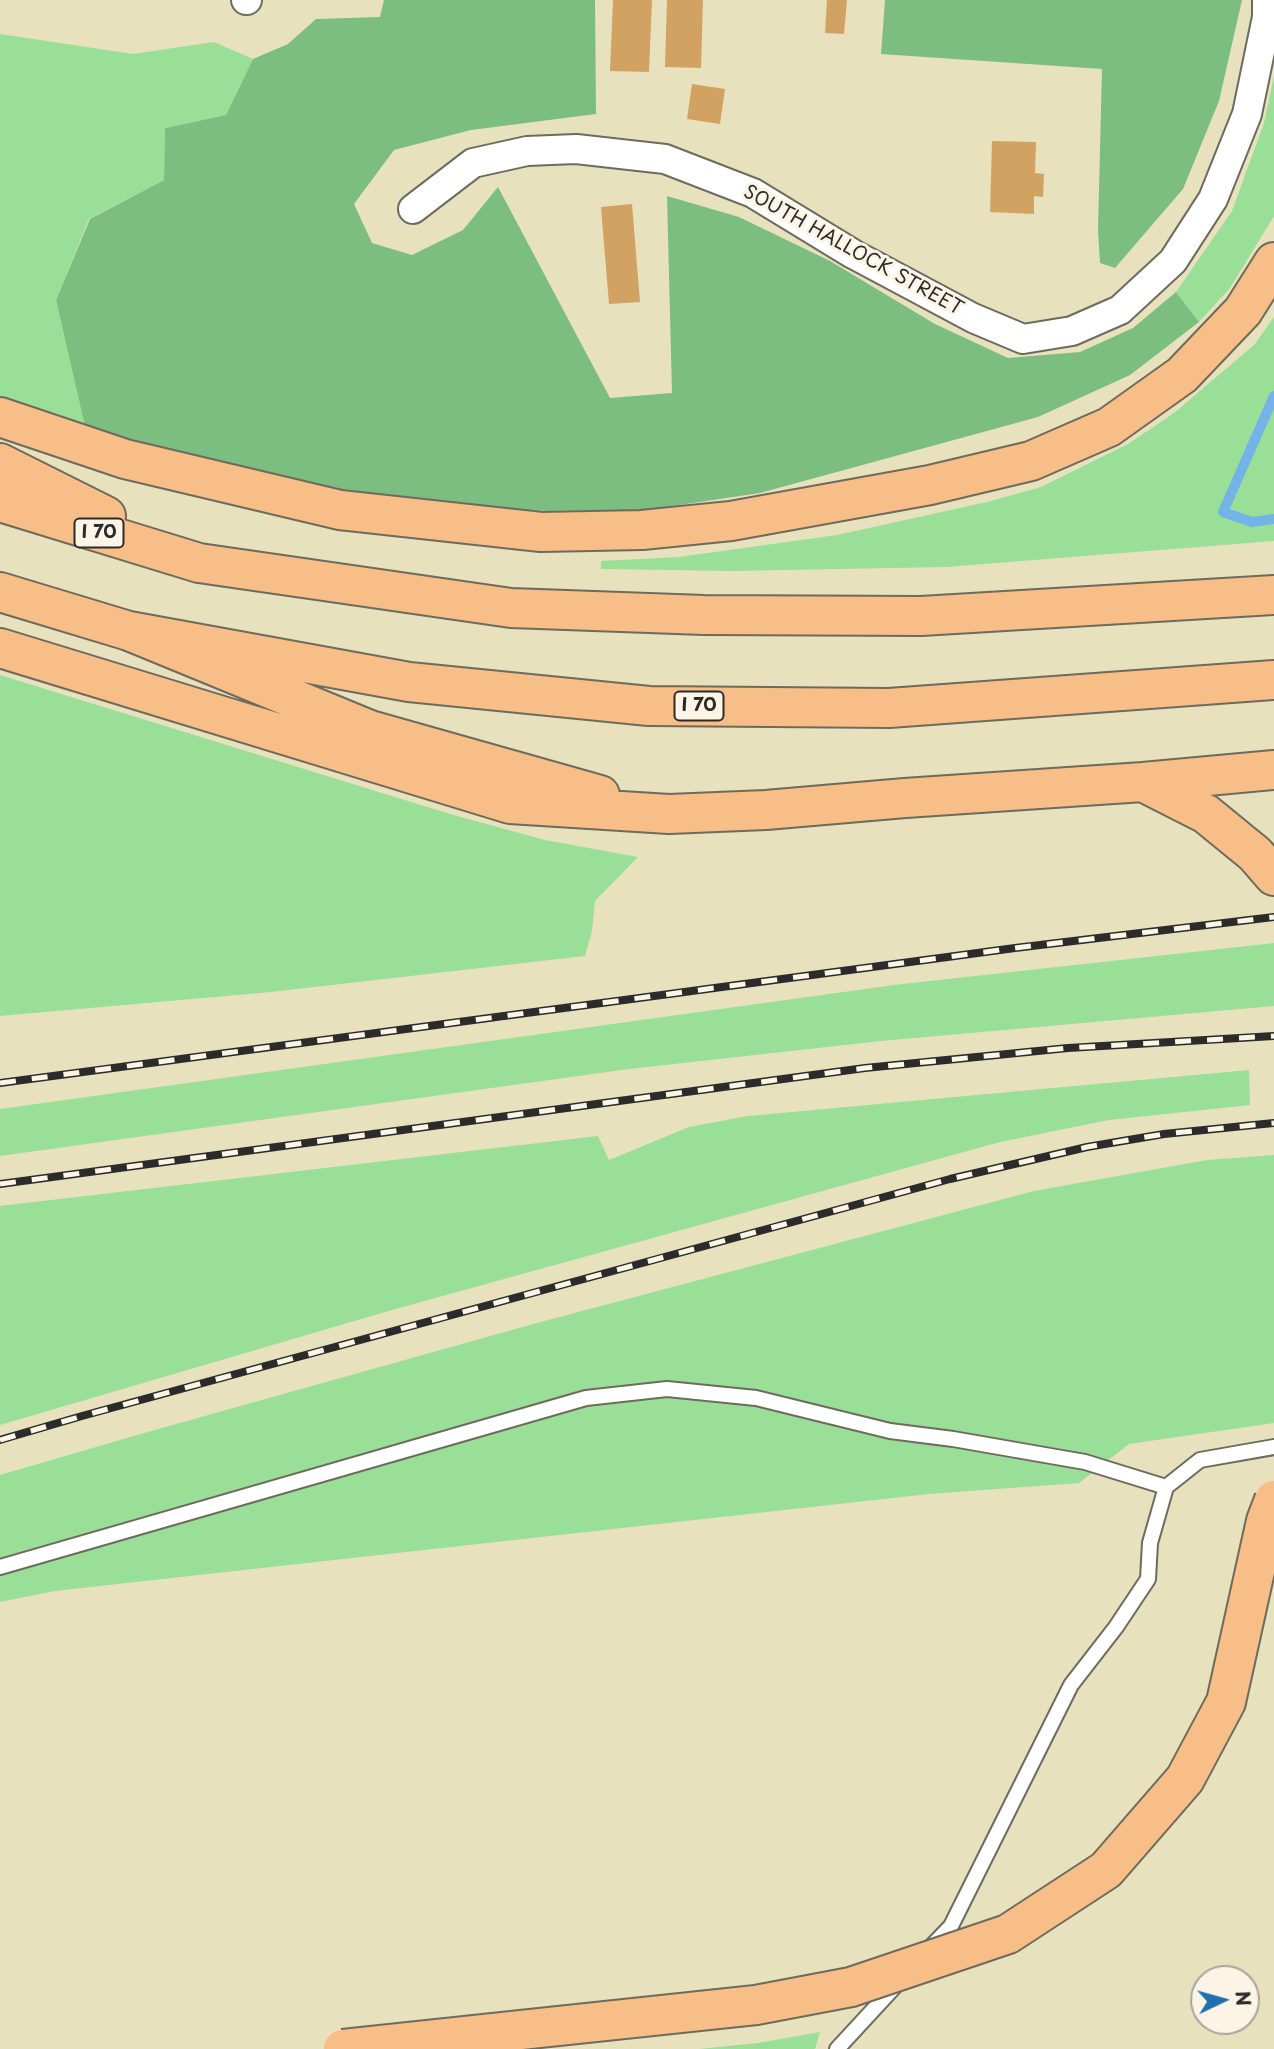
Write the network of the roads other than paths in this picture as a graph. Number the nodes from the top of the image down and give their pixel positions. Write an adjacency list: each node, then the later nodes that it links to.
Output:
1 (1267, 0): 2 (street, SOUTH HALLOCK STREET)
2 (413, 209)
3 (1274, 261): 4 (highway)
4 (0, 417)
5 (0, 463): 7 (highway)
6 (0, 502): 7 (highway, I 70)
7 (199, 563): 9 (highway, I 70)
8 (0, 592): 10 (highway, I 70)
9 (1274, 595)
10 (129, 631): 12 (highway, I 70); 15 (highway)
11 (0, 648): 15 (highway)
12 (1274, 680)
13 (1274, 769): 14 (highway)
14 (1143, 782): 15 (highway); 16 (highway)
15 (669, 814)
16 (1274, 876)
17 (1274, 1447): 18 (lane)
18 (1166, 1487): 20 (lane); 22 (lane)
19 (1274, 1500): 21 (highway, bridge)
20 (0, 1567)
21 (343, 2049)
22 (837, 2049)

